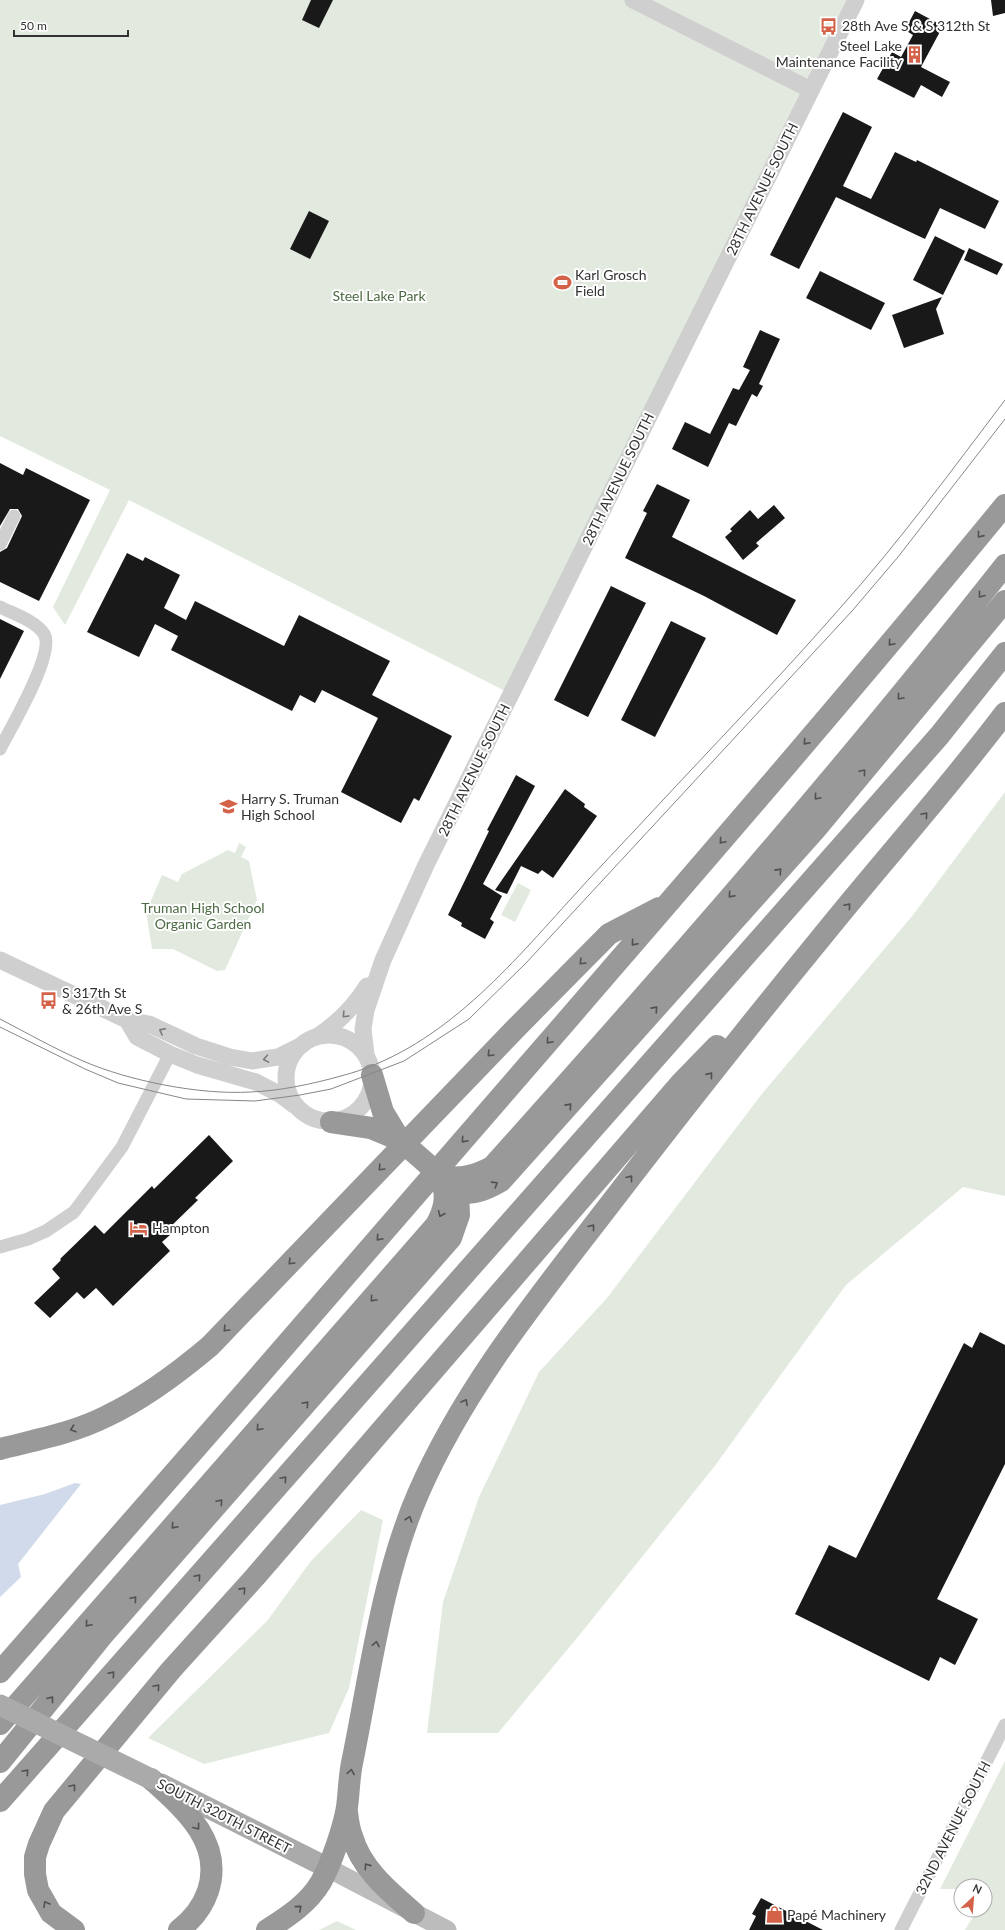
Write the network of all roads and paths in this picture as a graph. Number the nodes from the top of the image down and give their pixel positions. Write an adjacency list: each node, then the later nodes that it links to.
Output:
1 (633, 0): 3 (street)
2 (856, 0): 3 (street, 28TH AVENUE SOUTH)
3 (811, 90): 16 (street, 28TH AVENUE SOUTH)
4 (1005, 505): 13 (highway, one-way to 13)
5 (14, 516): 6 (street)
6 (0, 544)
7 (1005, 565): 25 (highway, one-way to 25)
8 (1005, 601): 25 (highway, one-way to 8)
9 (0, 607): 12 (street)
10 (1005, 653): 37 (highway, one-way to 10)
11 (1005, 713): 14 (highway, one-way to 11)
12 (0, 749)
13 (669, 903): 30 (highway, one-way to 30); 31 (highway, one-way to 31)
14 (822, 936): 38 (highway, one-way to 14); 41 (highway, one-way to 14)
15 (0, 960): 17 (street)
16 (383, 960): 18 (street, 28TH AVENUE SOUTH, one-way to 18); 21 (street, 28TH AVENUE SOUTH)
17 (127, 1020): 19 (street, one-way to 17); 20 (street)
18 (318, 1036): 19 (street); 21 (street)
19 (302, 1045): 22 (street)
20 (170, 1054): 22 (street); 28 (street)
21 (369, 1065): 23 (highway); 24 (street)
22 (296, 1107): 24 (street)
23 (377, 1120): 24 (highway); 26 (highway, bridge)
24 (331, 1122)
25 (536, 1130): 26 (highway); 27 (highway, one-way to 25)
26 (441, 1176): 27 (highway); 29 (highway, one-way to 29)
27 (458, 1192): 29 (highway)
28 (0, 1247)
29 (405, 1276): 33 (highway, one-way to 33); 35 (highway, one-way to 29)
30 (0, 1449)
31 (0, 1672)
32 (0, 1705): 36 (main road, SOUTH 320TH STREET, bridge)
33 (0, 1724)
34 (1005, 1725): 45 (street, 32ND AVENUE SOUTH)
35 (0, 1762)
36 (151, 1779): 39 (main road, SOUTH 320TH STREET); 42 (highway, one-way to 42)
37 (0, 1801)
38 (347, 1811): 39 (highway); 40 (highway, one-way to 38)
39 (328, 1868): 40 (main road, SOUTH 320TH STREET); 43 (highway, one-way to 39)
40 (414, 1913): 44 (main road, SOUTH 320TH STREET)
41 (74, 1930)
42 (179, 1930)
43 (267, 1930)
44 (447, 1930)
45 (901, 1930)

